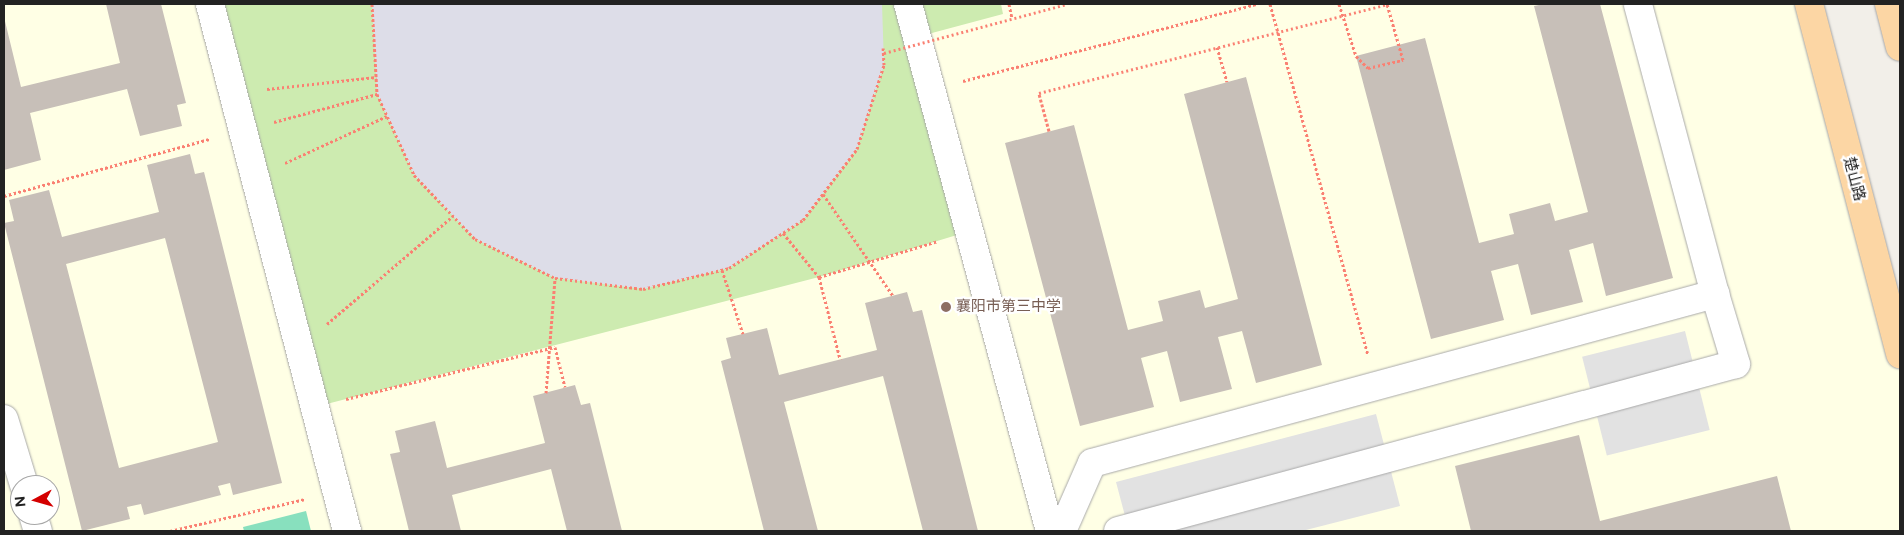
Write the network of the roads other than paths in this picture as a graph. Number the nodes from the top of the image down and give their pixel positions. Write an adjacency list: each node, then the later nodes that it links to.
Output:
1 (210, 4): 13 (street)
2 (908, 4): 14 (street)
3 (1638, 4): 9 (street)
4 (1809, 4): 10 (main road, 楚山路)
5 (1889, 4): 8 (main road)
6 (1899, 4): 7 (street)
7 (1900, 32)
8 (1900, 47)
9 (1716, 294): 15 (street); 16 (street)
10 (1900, 354)
11 (4, 419): 12 (street)
12 (21, 475)
13 (347, 531)
14 (1050, 531)
15 (1062, 531)
16 (1118, 531)

